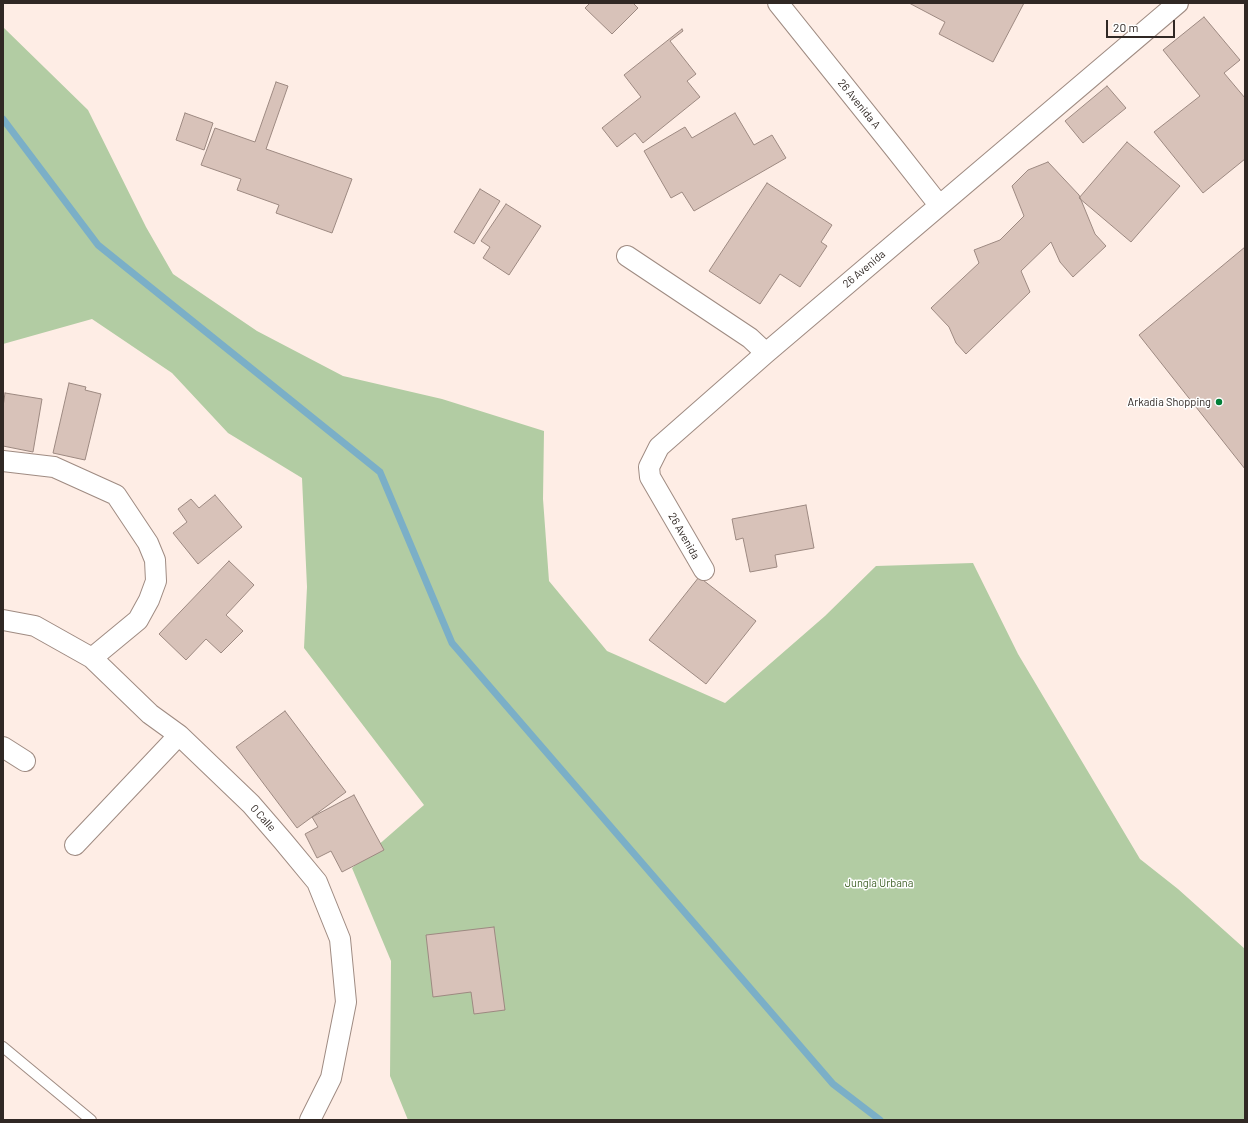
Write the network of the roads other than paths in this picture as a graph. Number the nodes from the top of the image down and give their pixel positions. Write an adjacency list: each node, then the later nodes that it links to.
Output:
1 (778, 3): 3 (street, 26 Avenida A)
2 (1178, 3): 3 (street, 26 Avenida)
3 (939, 205): 5 (street, 26 Avenida)
4 (627, 256): 5 (street)
5 (766, 353): 7 (street, 26 Avenida)
6 (3, 461): 9 (street)
7 (704, 570)
8 (3, 620): 9 (street, 0 Calle)
9 (92, 658): 10 (street, 0 Calle)
10 (179, 735): 13 (street); 16 (street, 0 Calle)
11 (3, 747): 12 (street)
12 (25, 761)
13 (75, 845)
14 (3, 1047): 15 (lane)
15 (91, 1120)
16 (310, 1120)

